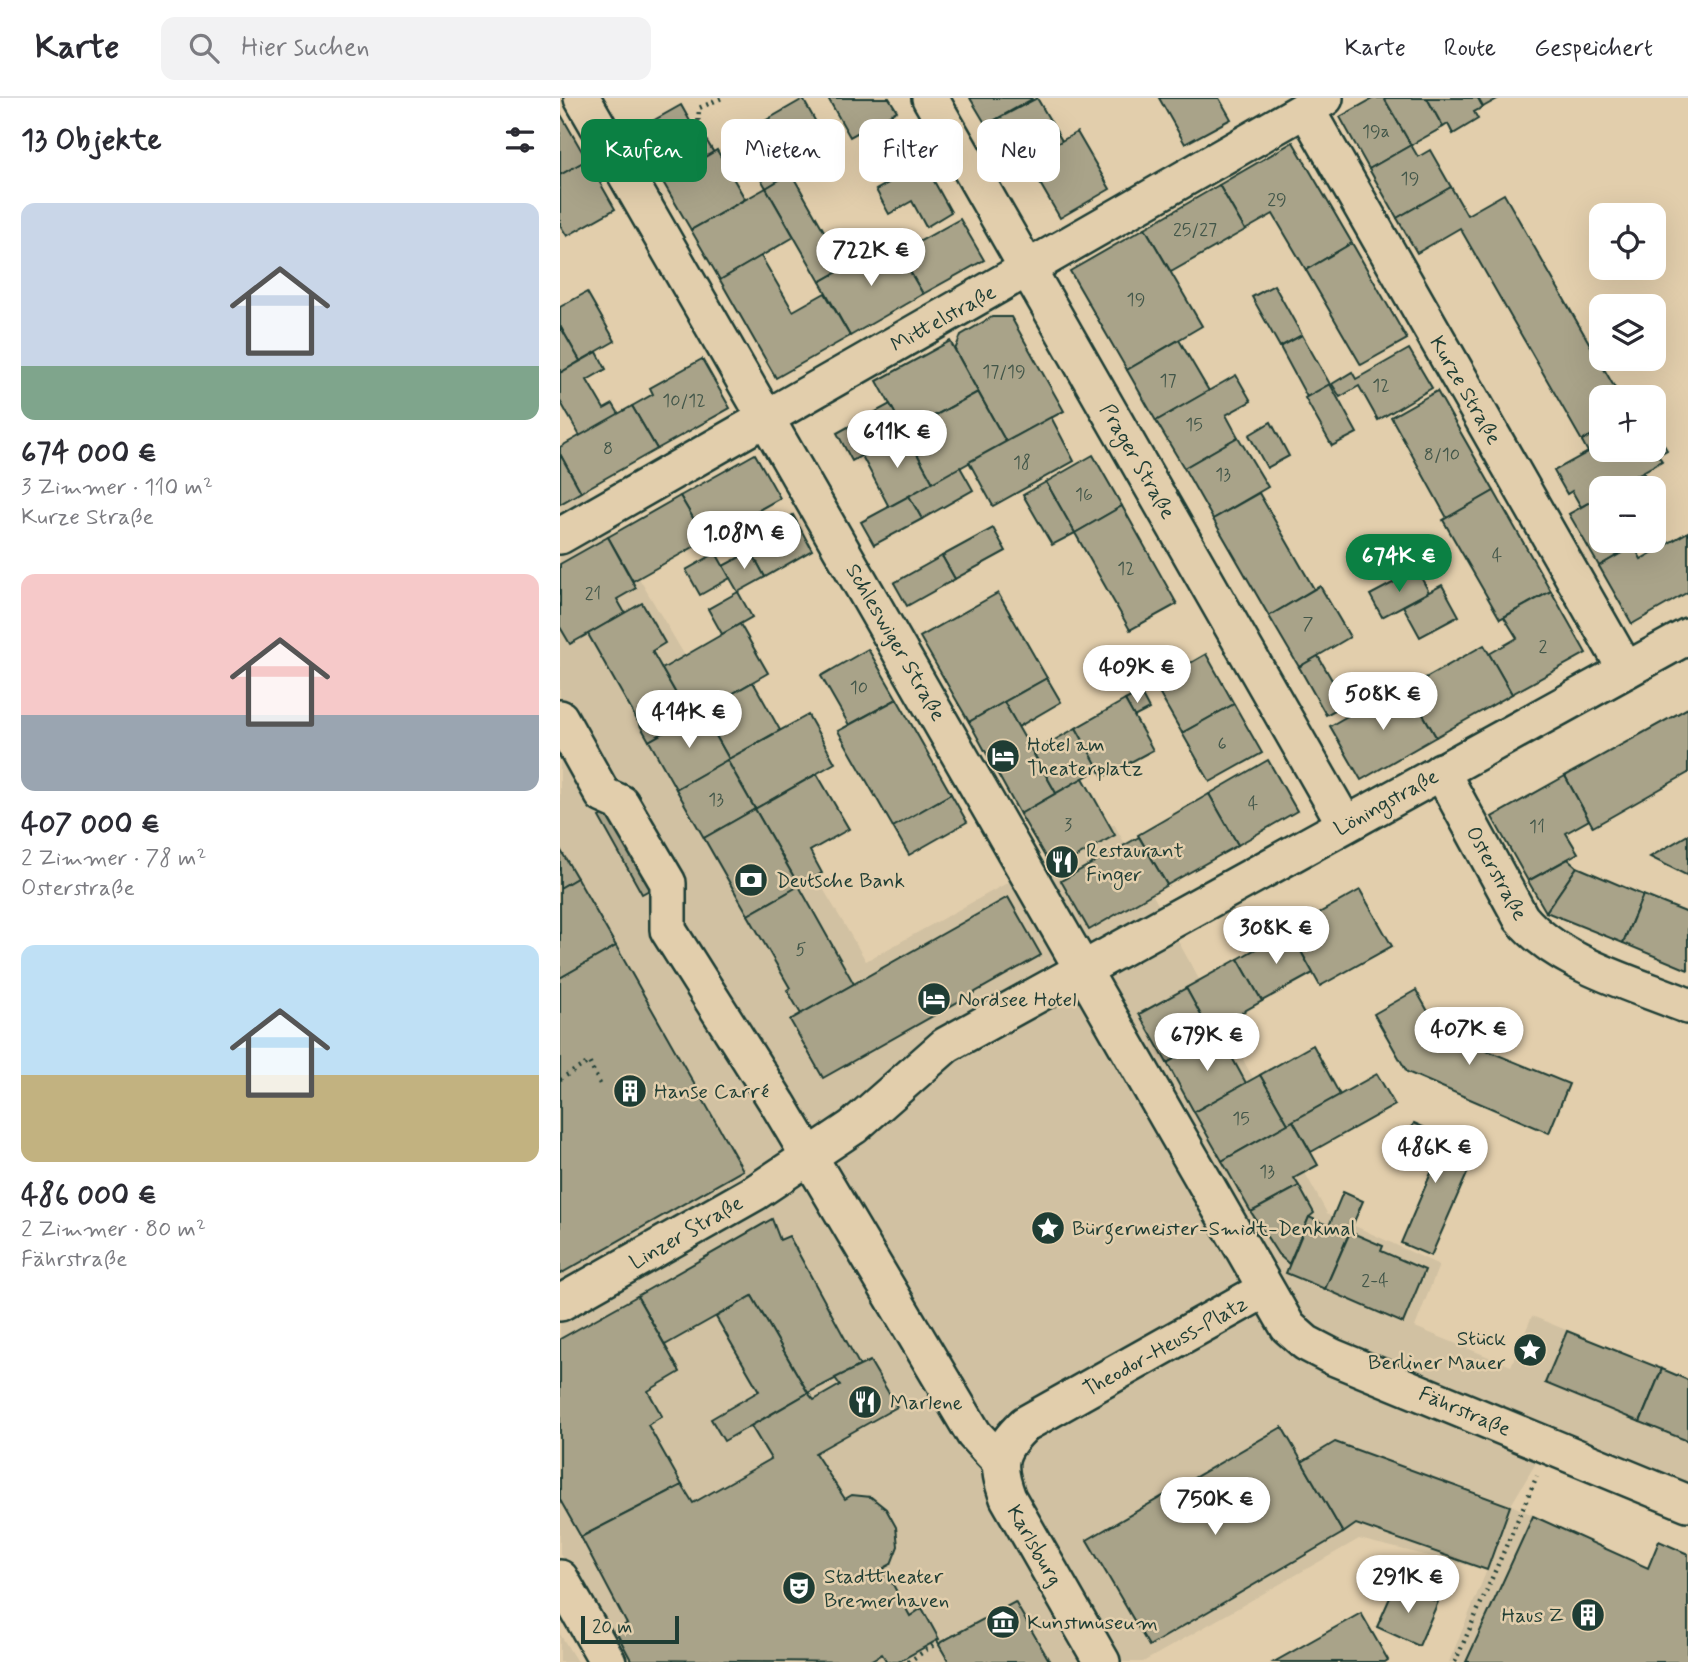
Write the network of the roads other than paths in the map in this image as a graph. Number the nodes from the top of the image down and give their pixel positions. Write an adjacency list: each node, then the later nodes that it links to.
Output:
1 (582, 98): 5 (street, Schleswiger Straße)
2 (930, 98): 4 (street, Prager Straße)
3 (1316, 103): 4 (street, Mittelstraße); 8 (street, Kurze Straße)
4 (1028, 270): 5 (street, Mittelstraße); 11 (street, Prager Straße)
5 (768, 417): 6 (street, Mittelstraße); 12 (street, Schleswiger Straße)
6 (560, 536)
7 (1688, 636): 8 (street, Löningstraße)
8 (1626, 670): 10 (street, Löningstraße)
9 (560, 718): 14 (street)
10 (1441, 771): 11 (street, Löningstraße); 13 (street, Osterstraße)
11 (1345, 824): 12 (street, Löningstraße)
12 (1084, 968): 14 (street); 15 (street, Theodor-Heuss-Platz)
13 (1688, 1006)
14 (808, 1156): 16 (street, Linzer Straße); 17 (street)
15 (1264, 1290): 17 (street, Theodor-Heuss-Platz); 18 (street, Fährstraße)
16 (560, 1303)
17 (999, 1461): 21 (street, Karlsburg)
18 (1688, 1503)
19 (560, 1578): 20 (street)
20 (608, 1662)
21 (1102, 1662)

